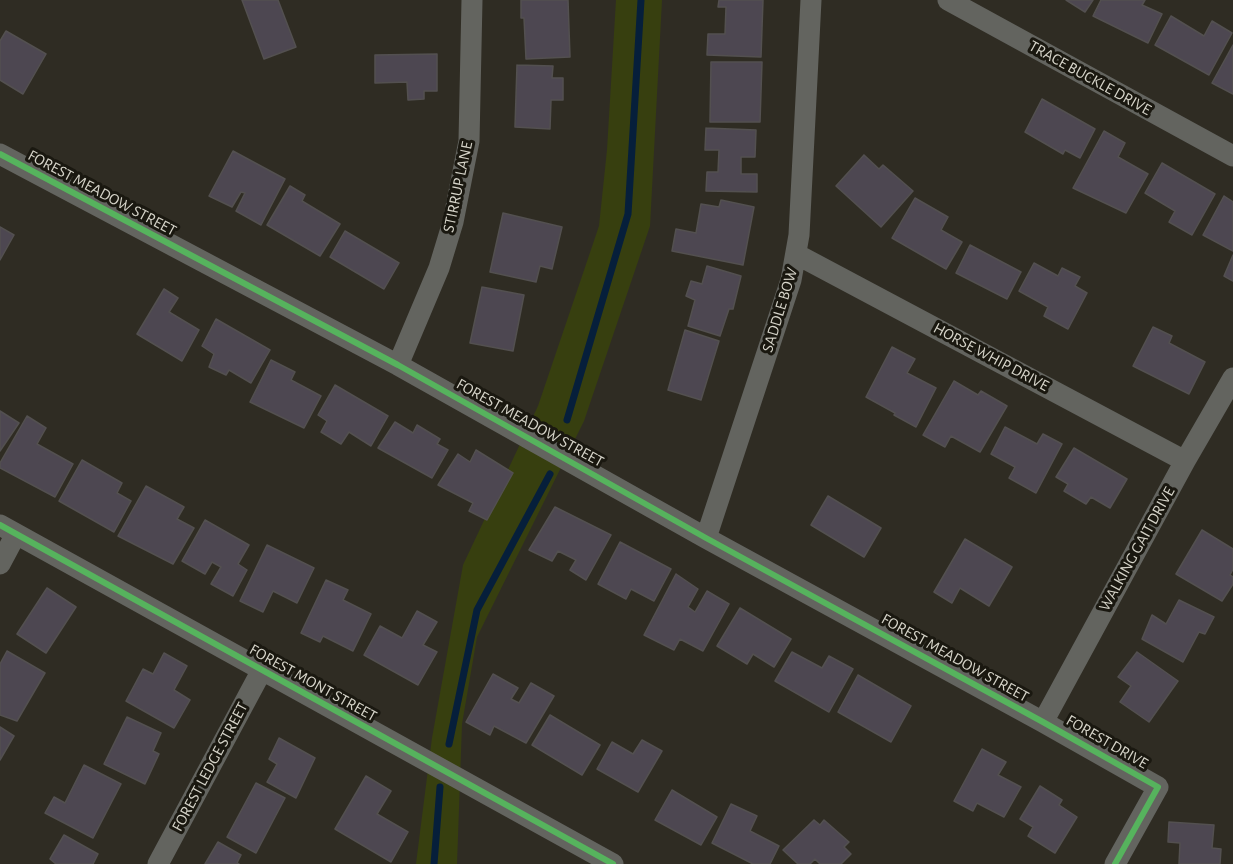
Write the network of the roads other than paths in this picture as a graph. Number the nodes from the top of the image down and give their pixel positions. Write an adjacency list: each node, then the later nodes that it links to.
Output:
1 (472, 0): 7 (street, STIRRUP LANE)
2 (811, 0): 6 (street, SADDLE BOW)
3 (948, 0): 5 (street, TRACE BUCKLE DRIVE)
4 (0, 154): 7 (street, FOREST MEADOW STREET)
5 (1233, 156)
6 (796, 254): 9 (street, HORSE WHIP DRIVE); 11 (street, SADDLE BOW)
7 (398, 365): 11 (street, FOREST MEADOW STREET)
8 (1233, 378): 9 (street, WALKING GAIT DRIVE)
9 (1185, 461): 14 (street, WALKING GAIT DRIVE)
10 (8, 530): 12 (street); 13 (street, FOREST MONT STREET)
11 (706, 538): 14 (street, FOREST MEADOW STREET)
12 (0, 564)
13 (262, 670): 15 (street, FOREST LEDGE STREET); 16 (street, FOREST MONT STREET)
14 (1043, 722): 17 (street, FOREST DRIVE)
15 (158, 864)
16 (613, 864)
17 (1115, 864)

